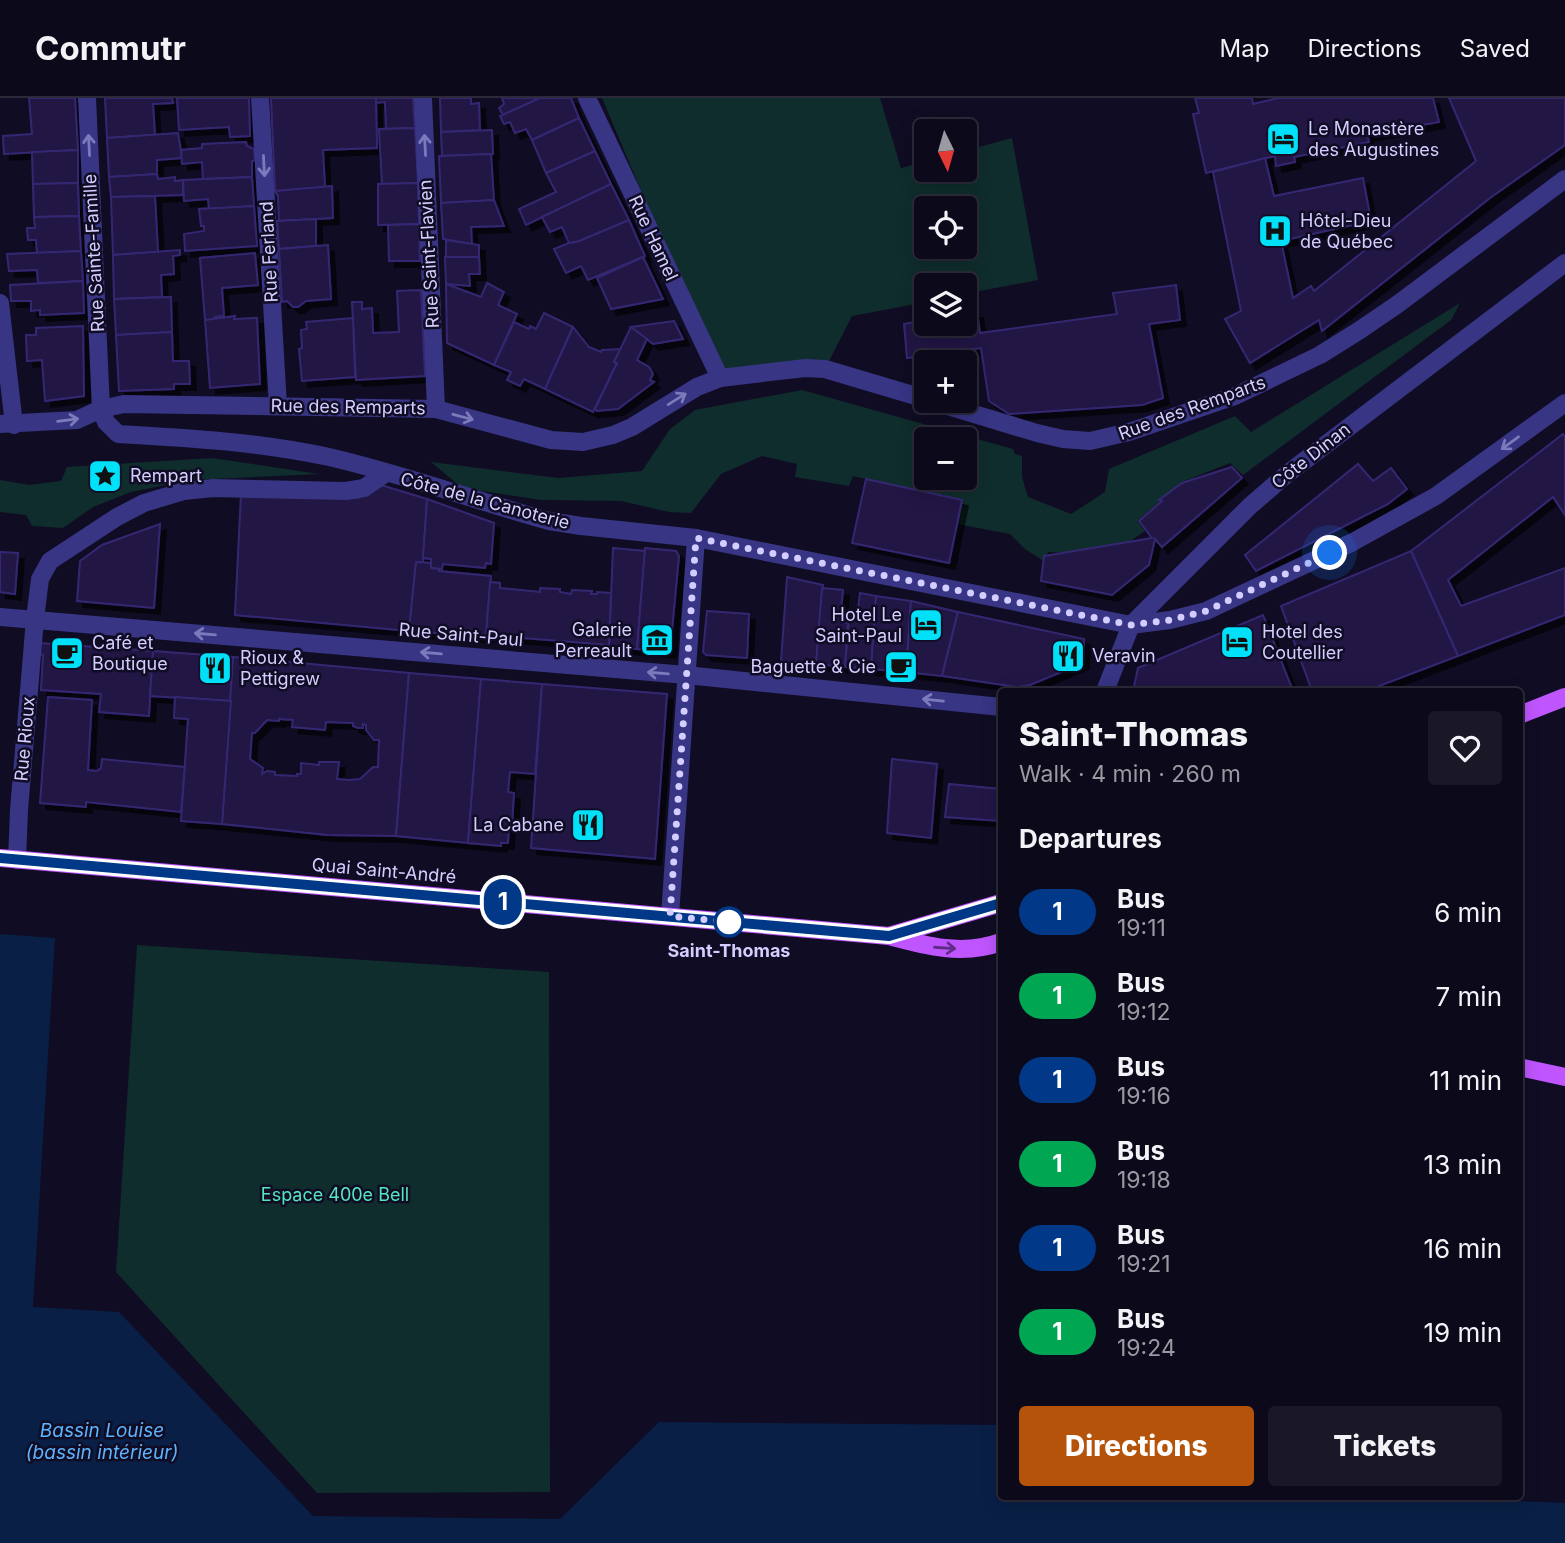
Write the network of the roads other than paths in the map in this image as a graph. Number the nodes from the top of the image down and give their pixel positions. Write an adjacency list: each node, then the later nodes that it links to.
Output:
1 (87, 98): 12 (street, Rue Sainte-Famille, one-way to 1)
2 (260, 98): 11 (street, Rue Ferland, one-way to 11)
3 (422, 98): 13 (street, Rue Saint-Flavien, one-way to 3)
4 (586, 98): 8 (street, Rue Hamel)
5 (1565, 179): 14 (street, Rue des Remparts)
6 (1565, 264): 20 (street, Côte Dinan)
7 (0, 303): 15 (street)
8 (720, 379): 9 (street, Rue des Remparts); 13 (street, Rue des Remparts, one-way to 8)
9 (914, 395)
10 (1565, 402): 20 (street, Côte de la Canoterie, one-way to 20)
11 (278, 406): 12 (street, Rue des Remparts); 13 (street, Rue des Remparts)
12 (101, 409): 15 (street, Rue des Remparts, one-way to 12); 16 (street, Côte de la Canoterie)
13 (436, 409)
14 (971, 413)
15 (7, 424)
16 (386, 473): 17 (street, Côte de la Canoterie); 19 (street, Rue Rioux)
17 (696, 538): 20 (street, Côte de la Canoterie); 21 (street)
18 (0, 617): 19 (street, Rue Saint-Paul)
19 (35, 619): 21 (street, Rue Saint-Paul, one-way to 19); 26 (street, Rue Rioux)
20 (1131, 625): 22 (street, Côte Dinan)
21 (686, 675): 24 (street, Rue Saint-Paul, one-way to 21); 28 (street)
22 (1106, 688)
23 (1565, 696): 25 (main road)
24 (998, 707)
25 (1523, 713)
26 (8, 859): 28 (main road, Quai Saint-André)
27 (998, 904): 29 (main road, Quai Saint-André)
28 (670, 916): 29 (main road, Quai Saint-André)
29 (889, 936): 30 (main road, Quai Saint-André, one-way to 30)
30 (998, 943)
31 (1523, 1068): 32 (main road)
32 (1565, 1077)

